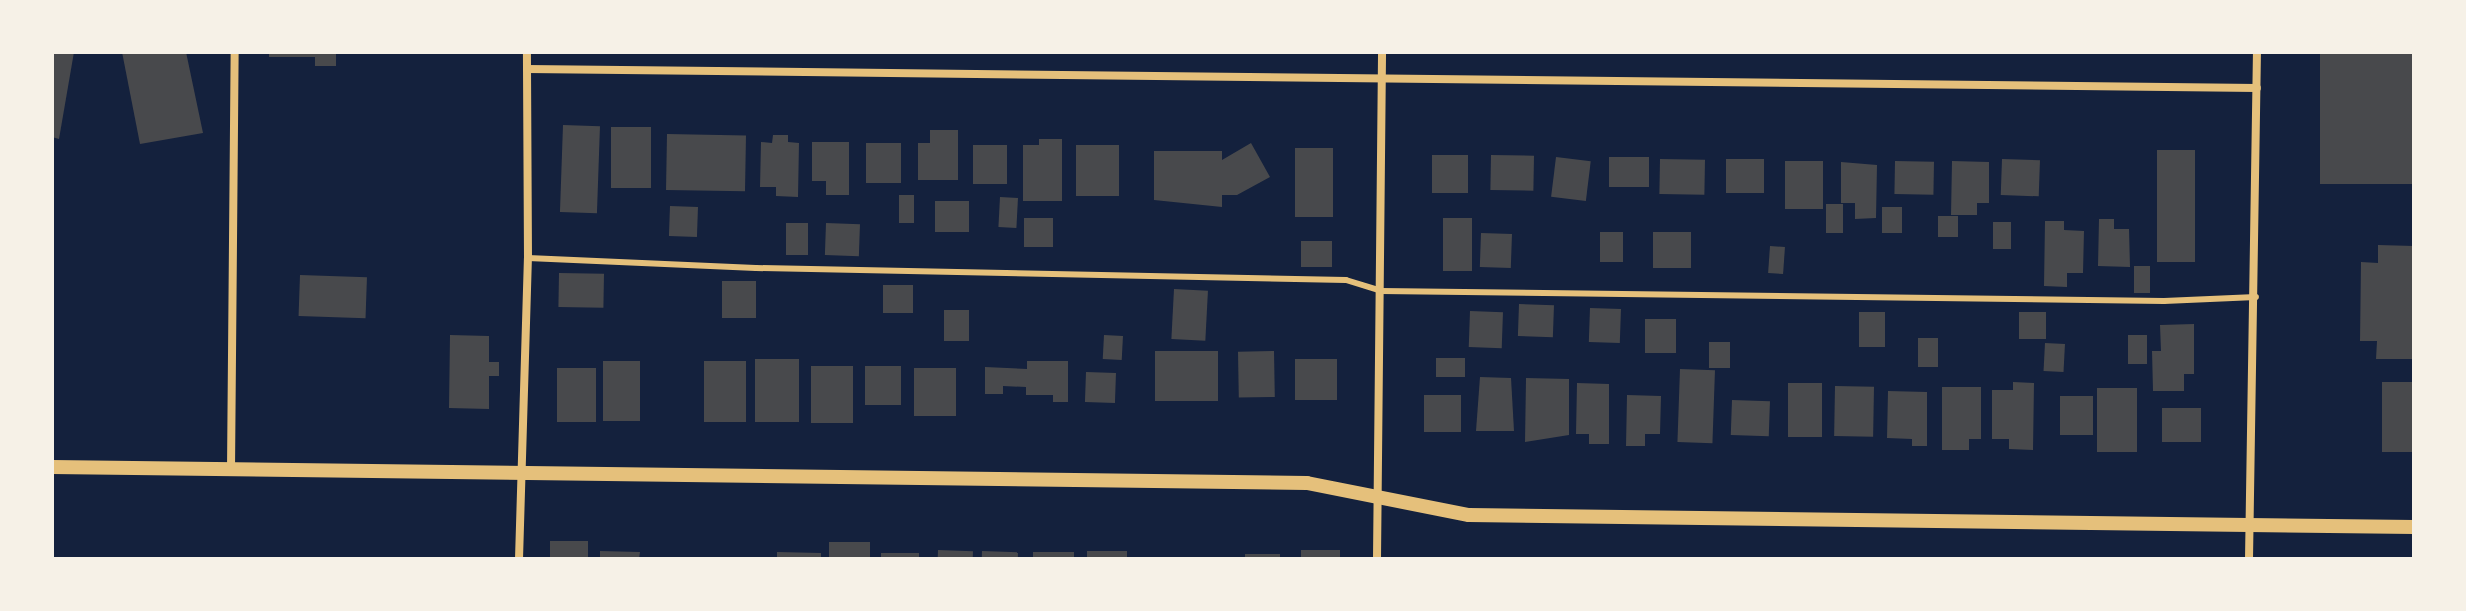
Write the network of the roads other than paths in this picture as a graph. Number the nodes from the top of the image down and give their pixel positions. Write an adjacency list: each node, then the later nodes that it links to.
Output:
1 (235, 52): 12 (street)
2 (527, 52): 5 (street)
3 (1382, 52): 6 (street)
4 (2257, 52): 7 (street)
5 (527, 69): 6 (street); 8 (street)
6 (1382, 79): 7 (street); 9 (street)
7 (2257, 88): 10 (street)
8 (528, 258): 9 (lane); 13 (street)
9 (1381, 291): 10 (lane); 14 (street)
10 (2256, 297): 15 (street)
11 (52, 467): 12 (street)
12 (231, 470): 13 (street)
13 (522, 474): 14 (street); 17 (street)
14 (1379, 494): 15 (street); 18 (street)
15 (2251, 526): 16 (street); 19 (street)
16 (2414, 527)
17 (519, 559)
18 (1377, 559)
19 (2249, 559)

